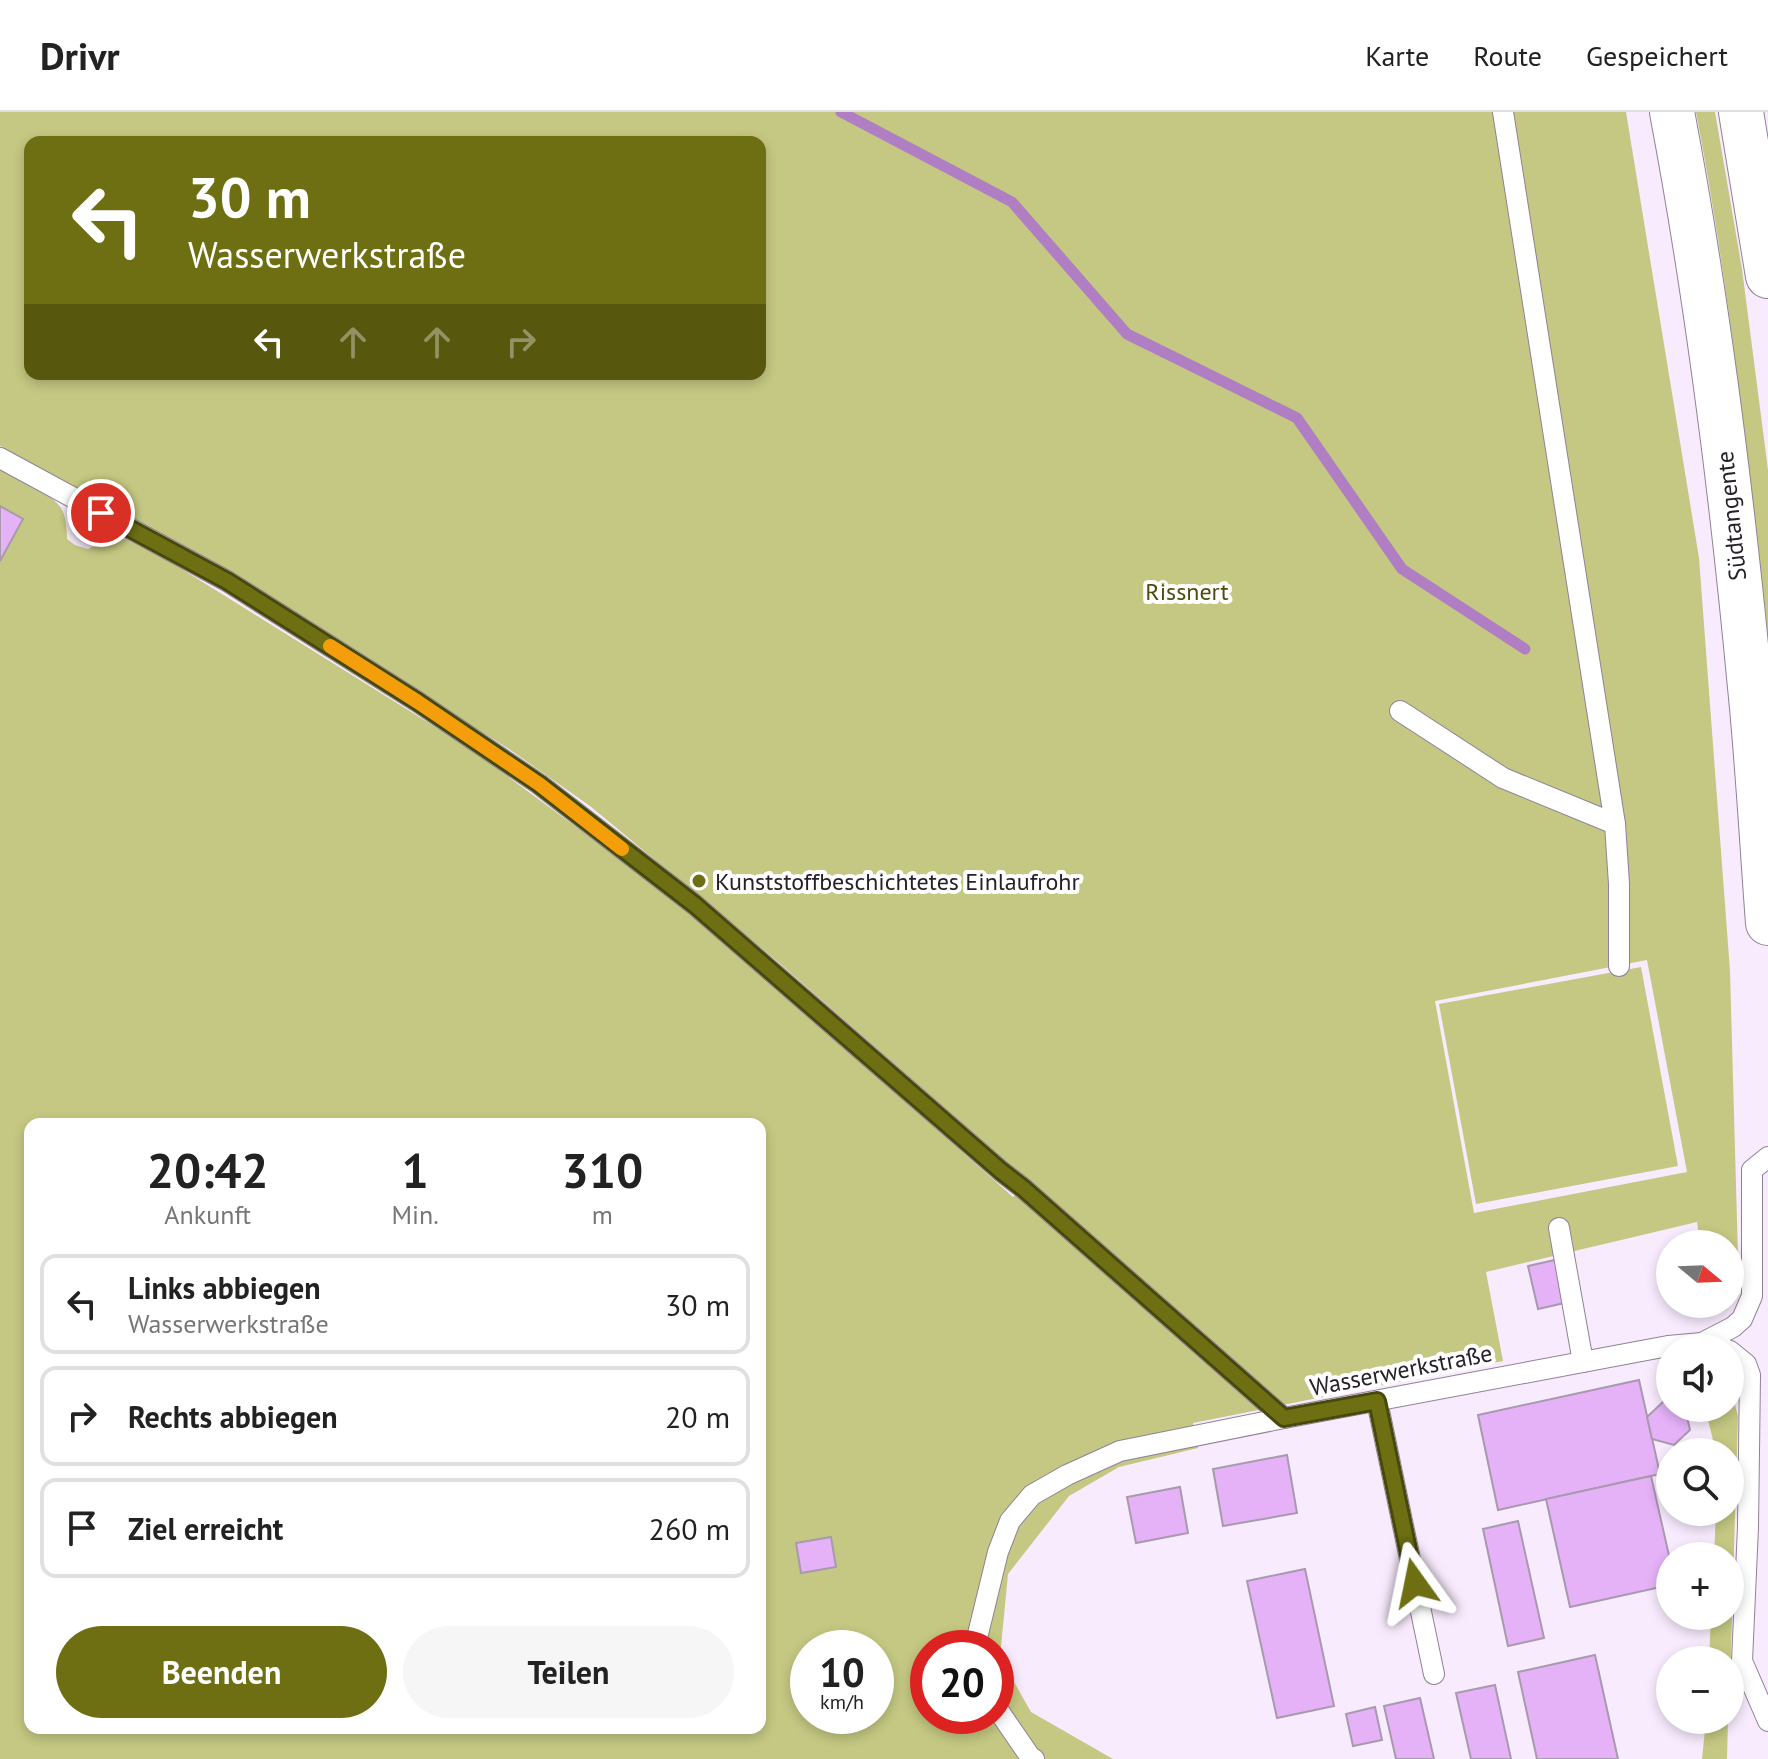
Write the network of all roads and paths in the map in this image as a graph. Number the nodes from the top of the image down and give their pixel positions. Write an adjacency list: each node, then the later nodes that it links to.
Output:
1 (1503, 112): 7 (lane)
2 (1672, 112): 8 (highway, Südtangente)
3 (1741, 112): 4 (highway)
4 (1768, 276)
5 (0, 458): 17 (lane)
6 (1400, 711): 7 (lane)
7 (1615, 824): 9 (lane)
8 (1768, 923)
9 (1619, 966)
10 (1768, 1157): 12 (lane)
11 (1559, 1228): 14 (lane)
12 (1719, 1334)
13 (1656, 1348): 14 (lane, Wasserwerkstraße)
14 (1583, 1362): 16 (lane, Wasserwerkstraße)
15 (1744, 1362): 20 (lane)
16 (1377, 1401): 17 (lane, Wasserwerkstraße); 19 (lane)
17 (1284, 1418): 18 (lane, Wasserwerkstraße)
18 (979, 1630)
19 (1434, 1674)
20 (1768, 1721)
21 (1014, 1733): 22 (lane)
22 (1034, 1759)

